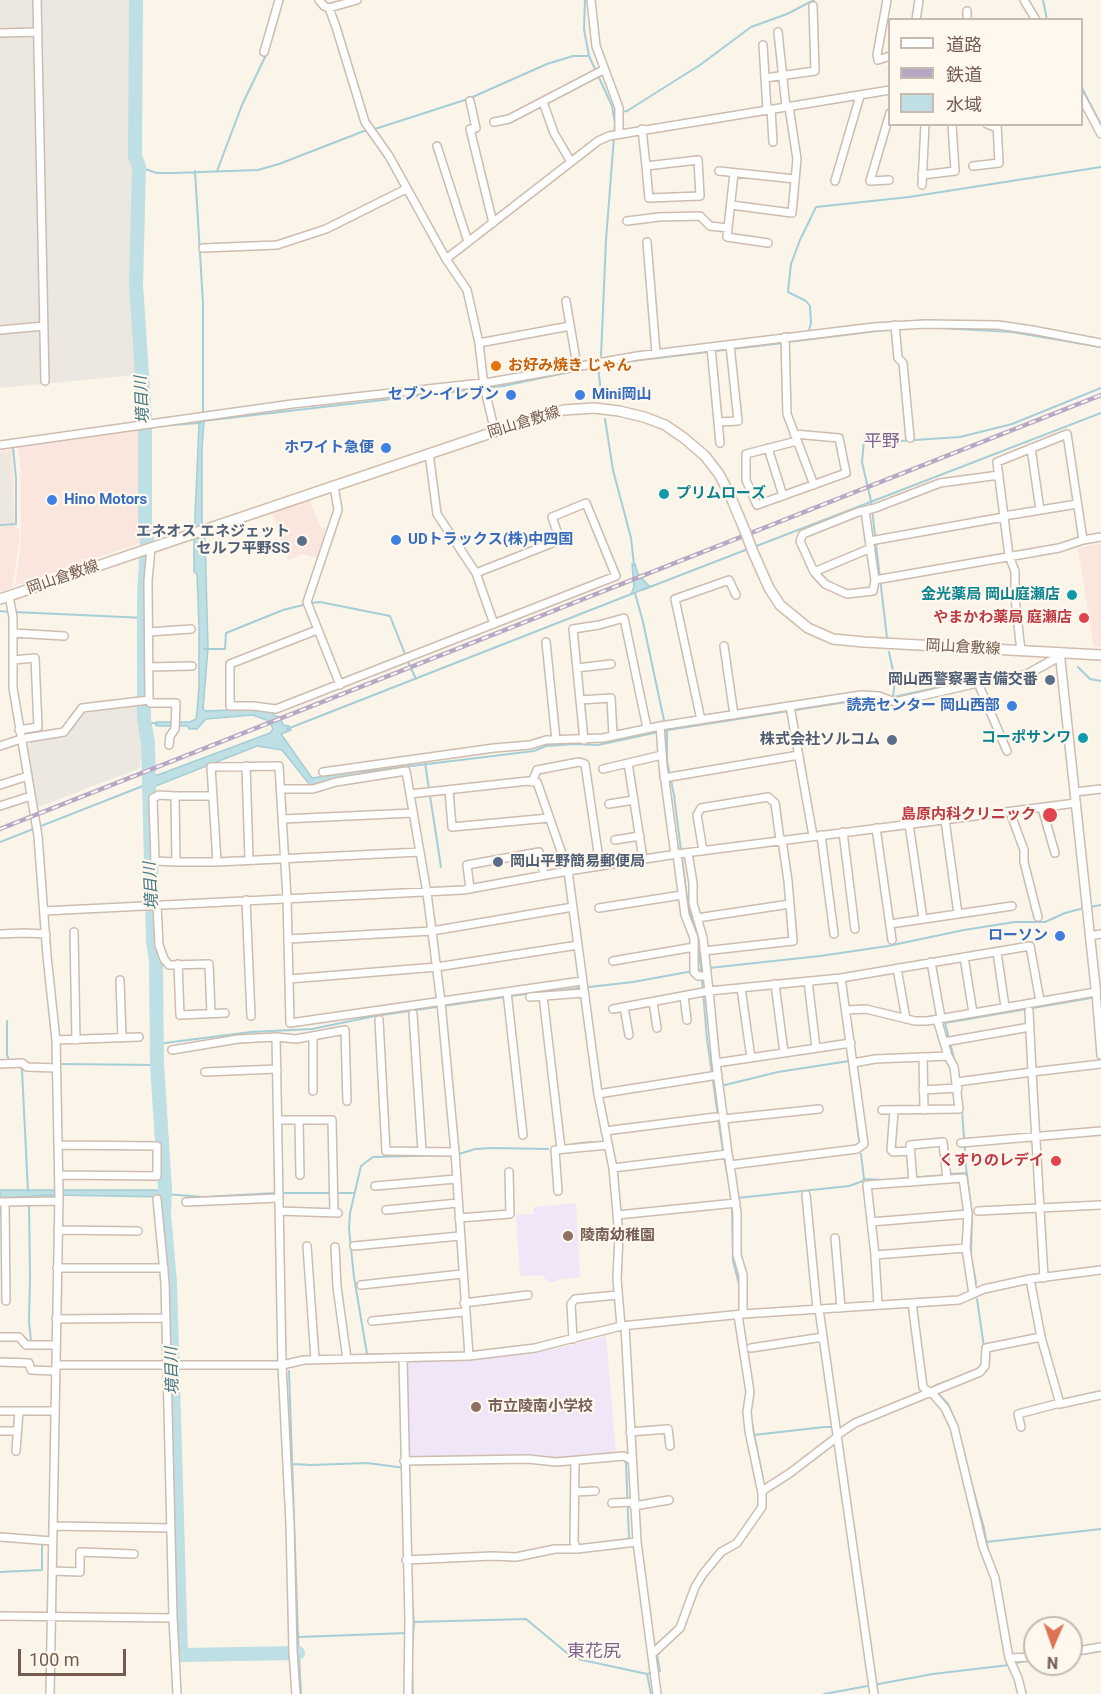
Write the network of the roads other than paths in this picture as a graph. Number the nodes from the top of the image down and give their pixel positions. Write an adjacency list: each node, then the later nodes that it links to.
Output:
1 (37, 0): 13 (street)
2 (279, 0): 17 (street)
3 (319, 0): 10 (street)
4 (357, 0): 10 (street)
5 (591, 0): 19 (street)
6 (887, 0): 18 (street)
7 (920, 0): 11 (street)
8 (1024, 0): 12 (street)
9 (813, 6): 20 (street)
10 (329, 8): 49 (street)
11 (916, 18)
12 (1035, 18)
13 (38, 32): 15 (street); 60 (street)
14 (778, 32): 20 (street)
15 (0, 33)
16 (763, 45): 21 (street)
17 (264, 52)
18 (888, 57)
19 (599, 72): 26 (street); 35 (street)
20 (782, 76): 21 (street); 27 (street)
21 (765, 78): 28 (street)
22 (888, 90): 23 (street)
23 (860, 96): 27 (street); 47 (street)
24 (1083, 100): 36 (street)
25 (470, 101): 52 (street)
26 (543, 102): 30 (street); 39 (street)
27 (787, 107): 28 (street); 45 (street)
28 (769, 110): 34 (street); 37 (street)
29 (888, 120): 46 (street)
30 (494, 122)
31 (925, 126): 44 (street)
32 (952, 126): 44 (street)
33 (997, 126): 41 (street)
34 (642, 129): 35 (street); 40 (street)
35 (616, 134): 39 (street)
36 (1101, 134)
37 (773, 142)
38 (437, 146): 54 (street)
39 (571, 162): 52 (street)
40 (646, 166): 40 (street)
41 (973, 166)
42 (719, 171): 43 (street)
43 (734, 173): 45 (street); 50 (street)
44 (922, 175): 48 (street)
45 (795, 178): 50 (street)
46 (889, 180)
47 (835, 181)
48 (922, 185)
49 (406, 189): 57 (street); 58 (street)
50 (731, 206): 53 (street)
51 (627, 220): 53 (street)
52 (492, 223): 54 (street)
53 (728, 228): 56 (street)
54 (468, 242): 58 (street)
55 (647, 242): 69 (street)
56 (768, 243)
57 (203, 248)
58 (446, 259): 65 (street)
59 (566, 301): 61 (street)
60 (44, 326): 63 (street); 71 (street)
61 (570, 326): 65 (street); 70 (street)
62 (895, 328): 64 (street); 66 (street); 76 (street)
63 (0, 330)
64 (786, 341): 67 (street); 75 (street)
65 (479, 343): 72 (street)
66 (1101, 343)
67 (730, 348): 68 (street); 73 (street)
68 (711, 350): 69 (street); 73 (street)
69 (656, 353): 70 (street)
70 (577, 366): 72 (street)
71 (45, 381)
72 (484, 386): 74 (street); 78 (street)
73 (718, 422): 77 (street)
74 (495, 432): 81 (main road, 岡山倉敷線); 108 (main road, 岡山倉敷線, bridge)
75 (796, 437): 79 (street); 84 (street); 84 (street)
76 (910, 438)
77 (720, 443)
78 (0, 445)
79 (768, 448): 85 (street); 85 (street)
80 (1031, 448): 82 (street); 86 (street); 88 (street)
81 (429, 453): 83 (main road, 岡山倉敷線); 96 (street)
82 (999, 475): 87 (street); 89 (street)
83 (334, 485): 93 (main road, 岡山倉敷線); 102 (street)
84 (814, 485): 85 (street)
85 (783, 496)
86 (1077, 504): 88 (street); 91 (street)
87 (870, 510): 92 (street); 95 (street)
88 (1040, 510): 89 (street)
89 (1004, 517): 92 (street); 94 (street)
90 (1101, 537): 91 (street)
91 (1083, 540): 94 (street)
92 (873, 542): 95 (street); 97 (street)
93 (151, 548): 99 (main road, 岡山倉敷線); 103 (street)
94 (1009, 556): 97 (street); 108 (street)
95 (814, 572): 97 (street)
96 (476, 573): 100 (street); 100 (street)
97 (878, 580)
98 (736, 595): 122 (street)
99 (4, 597): 104 (street)
100 (494, 624): 117 (street)
101 (190, 629): 103 (street)
102 (318, 630): 117 (street); 117 (street)
103 (149, 632): 114 (street)
104 (13, 633): 105 (street); 111 (street)
105 (64, 636)
106 (546, 642): 128 (street)
107 (724, 646): 121 (street)
108 (1021, 651): 109 (main road, 岡山倉敷線)
109 (1060, 655): 110 (main road, 岡山倉敷線); 116 (street); 146 (street)
110 (1101, 655)
111 (13, 660): 125 (street); 125 (street)
112 (611, 664): 115 (street)
113 (192, 666): 114 (street)
114 (149, 667): 118 (street)
115 (577, 668): 119 (street); 123 (street)
116 (978, 683): 120 (street); 132 (street)
117 (340, 685)
118 (145, 700): 127 (street); 130 (street)
119 (580, 700): 126 (street); 129 (street)
120 (791, 709): 121 (street); 134 (street)
121 (734, 716): 122 (street)
122 (701, 720): 124 (street)
123 (647, 728): 124 (street); 126 (street)
124 (663, 728): 133 (street)
125 (19, 730): 127 (street)
126 (613, 736): 129 (street)
127 (21, 739): 131 (street); 139 (street)
128 (556, 740): 129 (street); 138 (street)
129 (584, 740)
130 (169, 745)
131 (0, 746)
132 (1007, 751)
133 (662, 755): 135 (street); 140 (street)
134 (799, 755): 140 (street); 164 (street)
135 (628, 763): 137 (street); 151 (street)
136 (246, 766): 143 (street); 150 (street); 173 (street)
137 (603, 769)
138 (323, 771)
139 (28, 776): 142 (street); 148 (street)
140 (669, 777): 171 (street)
141 (532, 782): 145 (street); 158 (street); 177 (street)
142 (0, 785)
143 (282, 789): 147 (street); 159 (street)
144 (1101, 789): 146 (street)
145 (449, 790): 147 (street); 158 (street)
146 (1075, 792): 152 (street)
147 (410, 794): 157 (street)
148 (31, 796): 154 (street); 190 (street)
149 (175, 796): 150 (street); 175 (street); 175 (street)
150 (213, 796): 176 (street)
151 (634, 800): 153 (street); 165 (street)
152 (1076, 803): 155 (street); 203 (street)
153 (609, 804)
154 (0, 806)
155 (1042, 808): 156 (street); 170 (street)
156 (1010, 812): 160 (street); 192 (street)
157 (413, 813): 159 (street); 169 (street)
158 (549, 818): 178 (street)
159 (283, 819): 172 (street)
160 (945, 820): 161 (street); 191 (street)
161 (909, 824): 162 (street); 194 (street)
162 (876, 828): 163 (street); 195 (street)
163 (843, 832): 164 (street); 196 (street)
164 (817, 835): 167 (street); 199 (street)
165 (640, 836): 166 (street); 174 (street)
166 (615, 840)
167 (781, 840): 168 (street); 168 (street); 185 (street)
168 (704, 851): 171 (street)
169 (420, 852): 172 (street); 181 (street)
170 (1055, 853)
171 (680, 854): 174 (street); 182 (street); 193 (street)
172 (285, 858): 173 (street); 183 (street)
173 (249, 859): 176 (street)
174 (643, 859): 177 (street)
175 (176, 862): 176 (street)
176 (217, 862)
177 (600, 866): 178 (street)
178 (568, 871): 179 (street); 188 (street)
179 (544, 875): 180 (street); 180 (street)
180 (470, 888): 181 (street)
181 (427, 893): 183 (street); 197 (street)
182 (682, 895): 189 (street); 207 (street)
183 (287, 898): 184 (street); 204 (street)
184 (246, 900): 186 (street); 242 (street)
185 (790, 904): 193 (street); 208 (street)
186 (154, 906): 190 (street); 213 (street)
187 (1012, 906): 191 (street)
188 (573, 907): 197 (street); 206 (street)
189 (599, 908)
190 (44, 911): 201 (street)
191 (958, 914): 194 (street)
192 (1038, 917)
193 (697, 918): 208 (street)
194 (923, 919): 195 (street)
195 (890, 924): 205 (street)
196 (855, 929)
197 (432, 931): 204 (street); 214 (street)
198 (74, 932): 255 (street)
199 (834, 933)
200 (0, 934): 201 (street)
201 (46, 934): 254 (street)
202 (1101, 934): 203 (street)
203 (1090, 936): 225 (street)
204 (288, 939): 218 (street)
205 (892, 940)
206 (578, 945): 214 (street); 222 (street)
207 (694, 947): 211 (street); 216 (street)
208 (704, 951): 216 (street)
209 (996, 952): 210 (street); 230 (street); 234 (street)
210 (964, 957): 212 (street); 240 (street)
211 (613, 962)
212 (931, 962): 215 (street); 244 (street)
213 (178, 964): 238 (street); 238 (street)
214 (436, 967): 218 (street); 232 (street)
215 (897, 968): 217 (street); 243 (street)
216 (702, 972): 224 (street)
217 (841, 978): 220 (street); 236 (street)
218 (289, 979): 232 (street)
219 (120, 980): 253 (street)
220 (807, 981): 221 (street); 258 (street)
221 (776, 984): 223 (street); 260 (street)
222 (583, 987): 226 (street); 227 (street); 277 (street)
223 (741, 988): 224 (street); 264 (street)
224 (704, 992): 228 (street); 267 (street)
225 (1096, 992): 230 (street); 261 (street)
226 (508, 995): 232 (street); 288 (street)
227 (543, 996): 229 (street); 293 (street)
228 (684, 996): 231 (street); 246 (street)
229 (530, 997)
230 (1040, 1001): 234 (street)
231 (653, 1002): 233 (street); 248 (street)
232 (442, 1005): 296 (street)
233 (624, 1007): 235 (street); 249 (street)
234 (1005, 1008): 240 (street)
235 (613, 1009)
236 (847, 1010): 243 (street); 257 (street)
237 (1029, 1011): 247 (street)
238 (211, 1013): 239 (street)
239 (225, 1013)
240 (973, 1013): 244 (street)
241 (413, 1014): 294 (street)
242 (251, 1016)
243 (906, 1019): 244 (street)
244 (939, 1019): 256 (street)
245 (379, 1020): 294 (street)
246 (687, 1020)
247 (1030, 1027): 256 (street); 272 (street)
248 (657, 1028)
249 (629, 1035)
250 (313, 1036): 252 (street); 276 (street); 278 (street)
251 (138, 1037): 253 (street)
252 (276, 1037): 259 (street); 270 (street)
253 (122, 1038): 255 (street)
254 (56, 1040): 255 (street); 269 (street)
255 (76, 1040)
256 (947, 1041): 262 (street)
257 (851, 1043): 258 (street); 265 (street)
258 (816, 1048): 260 (street)
259 (172, 1050)
260 (784, 1053): 264 (street)
261 (1101, 1055)
262 (948, 1056): 263 (street); 274 (street)
263 (923, 1057): 265 (street); 275 (street)
264 (751, 1058): 267 (street)
265 (853, 1063): 298 (street)
266 (0, 1064): 269 (street)
267 (716, 1064): 273 (street)
268 (1101, 1064): 272 (street)
269 (56, 1065): 291 (street)
270 (277, 1069): 271 (street); 284 (street)
271 (205, 1072)
272 (1032, 1072): 274 (street); 289 (street)
273 (714, 1076): 277 (street); 283 (street)
274 (957, 1085): 275 (street); 281 (street)
275 (923, 1090): 281 (street)
276 (313, 1091)
277 (598, 1094): 286 (street)
278 (347, 1101)
279 (819, 1109): 283 (street)
280 (882, 1110): 282 (street)
281 (924, 1110): 282 (street)
282 (894, 1111): 295 (street)
283 (719, 1118): 286 (street); 297 (street)
284 (278, 1120): 285 (street); 308 (street)
285 (299, 1120): 302 (street); 319 (street)
286 (605, 1131): 292 (street)
287 (1101, 1131): 289 (street)
288 (523, 1135)
289 (1036, 1138): 290 (street); 317 (street)
290 (963, 1143)
291 (58, 1145): 301 (street); 301 (street)
292 (608, 1145): 293 (street); 299 (street)
293 (561, 1149): 307 (street)
294 (422, 1151): 296 (street)
295 (910, 1151): 303 (street); 305 (street)
296 (455, 1152): 304 (street)
297 (725, 1154): 298 (street); 299 (street)
298 (730, 1165): 314 (street)
299 (613, 1168): 322 (street)
300 (509, 1172): 323 (street)
301 (58, 1175): 310 (street)
302 (300, 1176)
303 (946, 1176): 305 (street); 321 (street)
304 (456, 1179): 306 (street); 315 (street)
305 (912, 1179): 324 (street)
306 (375, 1186)
307 (558, 1191)
308 (279, 1195): 313 (street); 319 (street)
309 (806, 1195): 349 (street)
310 (59, 1196): 312 (street); 325 (street)
311 (157, 1199): 335 (street)
312 (2, 1202): 344 (street)
313 (186, 1202)
314 (734, 1202): 322 (street); 351 (street)
315 (458, 1203): 318 (street); 323 (street)
316 (1101, 1205): 317 (street)
317 (1040, 1208): 320 (street); 338 (street)
318 (386, 1210)
319 (279, 1211): 368 (street)
320 (978, 1211)
321 (968, 1214): 324 (street); 332 (street)
322 (617, 1215): 343 (street)
323 (459, 1218): 327 (street)
324 (871, 1222): 333 (street)
325 (58, 1230): 326 (street); 334 (street)
326 (138, 1231)
327 (460, 1236): 330 (street); 337 (street)
328 (835, 1238): 348 (street)
329 (307, 1246): 364 (street)
330 (354, 1246)
331 (335, 1247): 365 (street)
332 (966, 1248): 333 (street); 341 (street)
333 (875, 1255): 347 (street)
334 (57, 1268): 335 (street); 353 (street)
335 (164, 1268): 352 (street)
336 (1101, 1270): 338 (street)
337 (462, 1274): 340 (street); 345 (street)
338 (1044, 1278): 339 (street)
339 (1030, 1279): 341 (street); 358 (street)
340 (361, 1285)
341 (973, 1294): 346 (street)
342 (528, 1295): 345 (street)
343 (618, 1295): 355 (street); 359 (street)
344 (6, 1301)
345 (464, 1303): 350 (street)
346 (912, 1303): 347 (street); 370 (street)
347 (878, 1305): 348 (street)
348 (841, 1308): 349 (street)
349 (818, 1309): 351 (street); 357 (street)
350 (464, 1312): 354 (street); 362 (street)
351 (740, 1315): 355 (street); 386 (street)
352 (166, 1318): 353 (street); 367 (street)
353 (56, 1319): 360 (street)
354 (372, 1321)
355 (623, 1326): 359 (street); 380 (street)
356 (0, 1337): 360 (street)
357 (823, 1337): 361 (street); 379 (street)
358 (1041, 1337): 370 (street); 372 (street)
359 (573, 1339): 362 (street)
360 (56, 1345): 369 (street)
361 (751, 1348)
362 (469, 1356): 363 (street)
363 (403, 1358): 365 (street); 384 (street)
364 (315, 1359): 365 (street); 368 (street)
365 (347, 1359)
366 (0, 1362): 369 (street)
367 (169, 1365): 368 (street); 369 (street); 393 (street)
368 (282, 1365): 412 (street)
369 (56, 1368): 375 (street)
370 (930, 1391): 379 (street); 408 (street)
371 (1101, 1395): 372 (street)
372 (1060, 1403): 376 (street)
373 (0, 1411): 374 (street)
374 (19, 1411): 375 (street); 378 (street)
375 (55, 1411): 392 (street)
376 (1021, 1427)
377 (0, 1431): 378 (street)
378 (17, 1431): 382 (street)
379 (836, 1431): 386 (street); 409 (street)
380 (630, 1432): 381 (street); 383 (street)
381 (670, 1446)
382 (16, 1451)
383 (632, 1460): 384 (street); 391 (street)
384 (405, 1464): 399 (street)
385 (575, 1464): 388 (street)
386 (764, 1490): 406 (street)
387 (596, 1491): 388 (street)
388 (575, 1492): 397 (street)
389 (669, 1500): 391 (street)
390 (612, 1503): 391 (street)
391 (631, 1503): 396 (street)
392 (53, 1526): 393 (street); 395 (street)
393 (171, 1528): 403 (street)
394 (0, 1537): 395 (street)
395 (52, 1541): 400 (street)
396 (637, 1542): 397 (street); 406 (street)
397 (577, 1549): 399 (street)
398 (134, 1554): 400 (street)
399 (409, 1560): 413 (street)
400 (52, 1571): 402 (street)
401 (0, 1616): 402 (street)
402 (51, 1617): 403 (street); 410 (street)
403 (173, 1618): 411 (street)
404 (1101, 1647): 405 (street)
405 (1083, 1650)
406 (652, 1654): 414 (street)
407 (1023, 1658): 408 (street)
408 (1012, 1660): 415 (street)
409 (873, 1689)
410 (50, 1694)
411 (177, 1694)
412 (296, 1694)
413 (408, 1694)
414 (657, 1694)
415 (1022, 1694)

